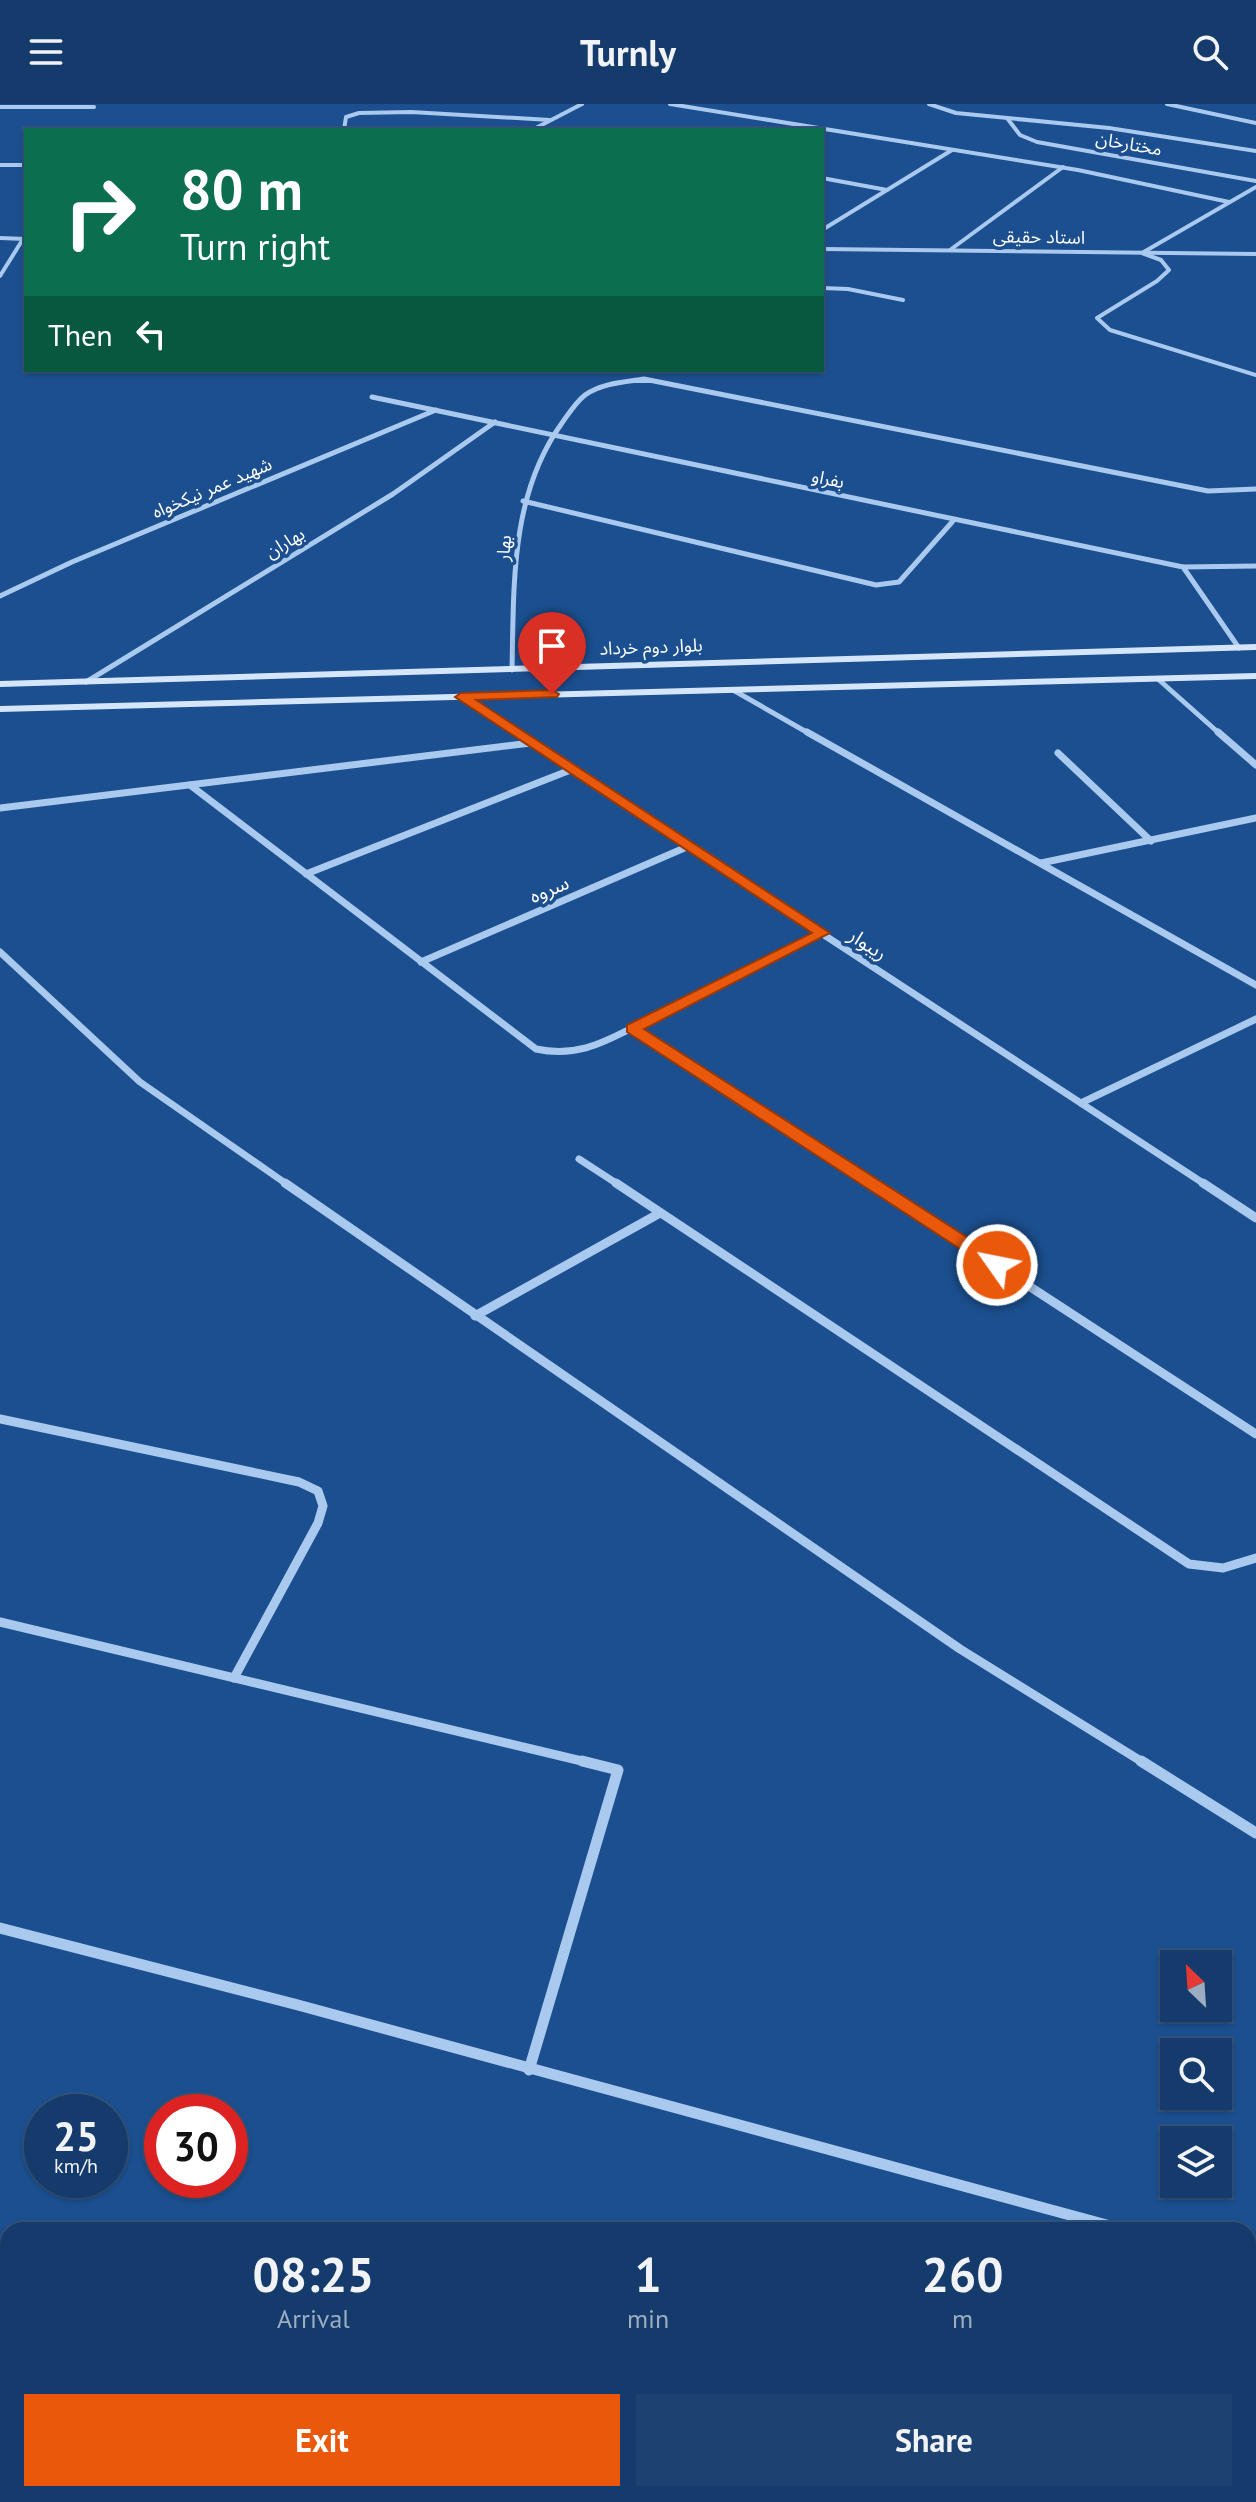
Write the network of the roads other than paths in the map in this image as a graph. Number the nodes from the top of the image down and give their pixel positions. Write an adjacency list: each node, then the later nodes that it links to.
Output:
1 (582, 104): 8 (street)
2 (670, 104): 12 (street)
3 (929, 104): 7 (street)
4 (1167, 104): 9 (street)
5 (0, 107): 6 (street)
6 (94, 107)
7 (1007, 118): 15 (street); 20 (street, مختارخان)
8 (550, 120): 10 (street); 11 (street)
9 (1256, 123)
10 (344, 128)
11 (537, 128)
12 (820, 128)
13 (824, 129): 14 (street)
14 (952, 149): 18 (street); 21 (street)
15 (1256, 151)
16 (0, 165): 17 (street)
17 (24, 165)
18 (1063, 167): 22 (street); 28 (street)
19 (824, 178): 21 (street)
20 (1256, 184): 22 (street)
21 (887, 190): 23 (street)
22 (1229, 202): 29 (street)
23 (824, 229)
24 (0, 238): 25 (street)
25 (24, 239)
26 (24, 240): 31 (street)
27 (824, 249): 28 (street, استاد حقیقی)
28 (949, 250): 29 (street, استاد حقیقی)
29 (1142, 253): 30 (street, استاد حقیقی); 35 (street)
30 (1256, 254)
31 (0, 276)
32 (824, 288): 33 (street)
33 (903, 300)
34 (650, 372): 36 (street)
35 (1256, 375)
36 (644, 379): 40 (street, بهار); 41 (street)
37 (372, 397): 38 (street, بفراو)
38 (436, 410): 39 (street, بفراو); 46 (street, شهید عمر نیکخواه)
39 (495, 422): 40 (street, بفراو); 52 (street, بهاران)
40 (551, 434): 42 (street, بهار); 43 (street, بفراو)
41 (1256, 489)
42 (523, 501): 43 (street); 49 (street, بهار)
43 (953, 521): 45 (street, بفراو)
44 (1256, 566): 45 (street, بفراو)
45 (1183, 567): 48 (street)
46 (0, 596)
47 (1256, 647): 48 (street, بلوار دوم خرداد)
48 (1239, 648): 49 (street, بلوار دوم خرداد)
49 (512, 670): 52 (street, بلوار دوم خرداد)
50 (1256, 676): 51 (street)
51 (1158, 679): 54 (street); 59 (street)
52 (86, 682): 53 (street, بلوار دوم خرداد)
53 (0, 684)
54 (733, 690): 55 (street); 66 (street)
55 (461, 697): 56 (street); 57 (street, ریبوار)
56 (0, 709)
57 (532, 743): 60 (street, ریبوار); 61 (street)
58 (1058, 753): 64 (street)
59 (1256, 765)
60 (573, 769): 65 (street, ریبوار); 67 (street)
61 (190, 785): 62 (street); 67 (street)
62 (0, 808)
63 (1256, 818): 64 (street)
64 (1151, 841): 66 (street)
65 (689, 846): 68 (street, ریبوار); 70 (street, سروه)
66 (1040, 863): 71 (street)
67 (306, 874): 70 (street)
68 (822, 933): 73 (street); 74 (street, ریبوار)
69 (0, 952): 78 (street)
70 (421, 962): 73 (street)
71 (1256, 985)
72 (1256, 1019): 74 (street)
73 (632, 1028): 80 (street)
74 (1081, 1103): 77 (street, ریبوار)
75 (579, 1159): 76 (street)
76 (660, 1213): 78 (street); 81 (street)
77 (1256, 1218)
78 (475, 1316): 84 (street)
79 (0, 1419): 83 (street)
80 (1256, 1434)
81 (1256, 1558)
82 (0, 1622): 83 (street)
83 (234, 1678): 86 (street)
84 (1256, 1833)
85 (0, 1928): 86 (street)
86 (529, 2070): 87 (street)
87 (1095, 2222)

